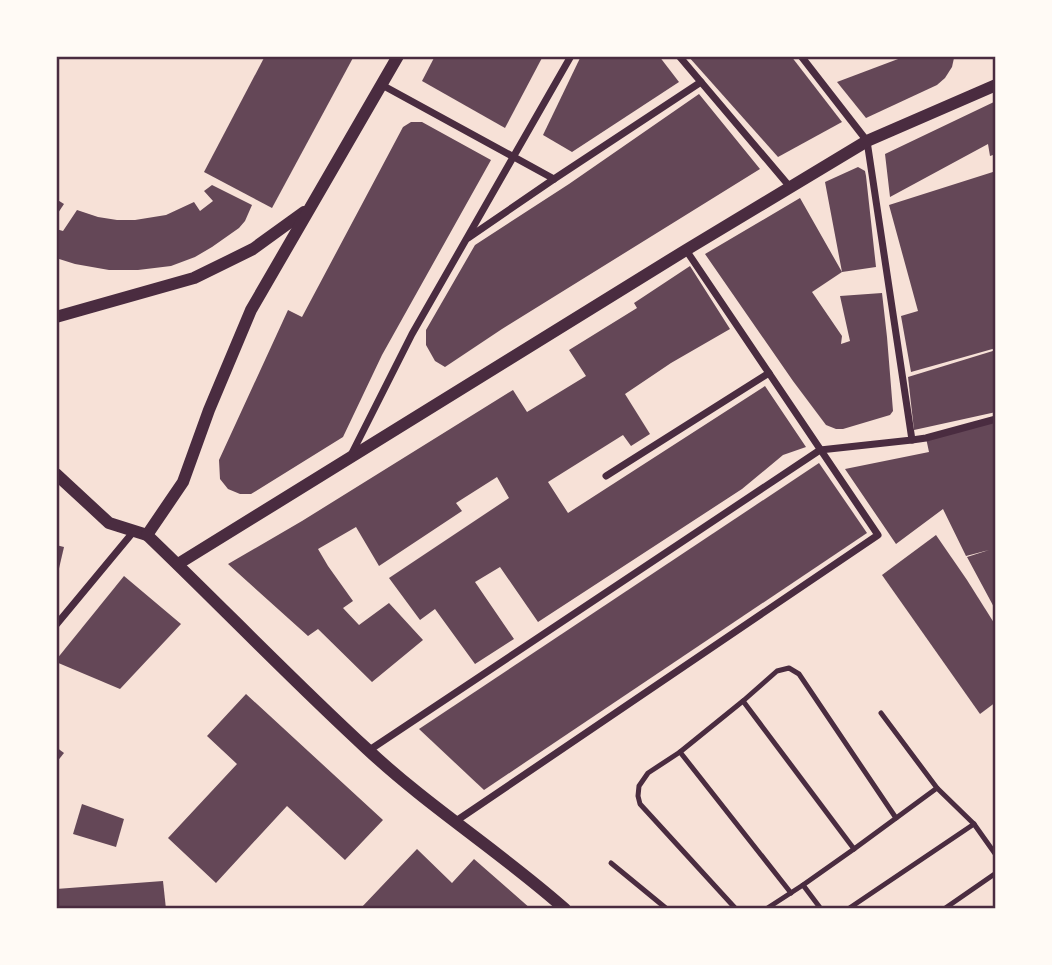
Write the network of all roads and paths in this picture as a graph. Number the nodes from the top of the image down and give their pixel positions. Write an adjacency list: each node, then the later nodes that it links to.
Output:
1 (398, 56): 6 (street)
2 (570, 56): 9 (street)
3 (679, 56): 5 (street)
4 (801, 56): 8 (street)
5 (701, 82): 10 (street); 11 (street)
6 (382, 85): 9 (street); 12 (street)
7 (996, 85): 8 (street)
8 (867, 141): 11 (street); 18 (street)
9 (513, 156): 10 (street); 13 (street)
10 (554, 179): 13 (street)
11 (790, 187): 14 (street)
12 (310, 207): 15 (street); 23 (street)
13 (465, 241): 20 (street)
14 (686, 250): 16 (street); 20 (street)
15 (56, 317)
16 (769, 373): 19 (street); 22 (street)
17 (996, 419): 18 (street)
18 (912, 440): 19 (street)
19 (820, 450): 28 (street); 32 (street)
20 (349, 459): 24 (street)
21 (56, 474): 23 (street)
22 (606, 476)
23 (141, 533): 24 (street); 25 (street)
24 (178, 564): 28 (street)
25 (56, 625)
26 (743, 701): 29 (lane); 31 (lane); 34 (lane)
27 (881, 713): 30 (lane)
28 (368, 751): 32 (street)
29 (680, 752): 39 (lane); 42 (lane)
30 (937, 788): 31 (lane); 33 (lane)
31 (897, 818): 34 (lane)
32 (456, 821): 40 (street)
33 (974, 824): 35 (lane); 45 (lane)
34 (854, 849): 38 (lane)
35 (996, 855)
36 (611, 863): 41 (lane)
37 (996, 873): 46 (lane)
38 (803, 885): 39 (lane); 44 (lane)
39 (791, 893): 43 (lane)
40 (565, 909)
41 (667, 909)
42 (736, 909)
43 (765, 909)
44 (821, 909)
45 (848, 909)
46 (944, 909)

